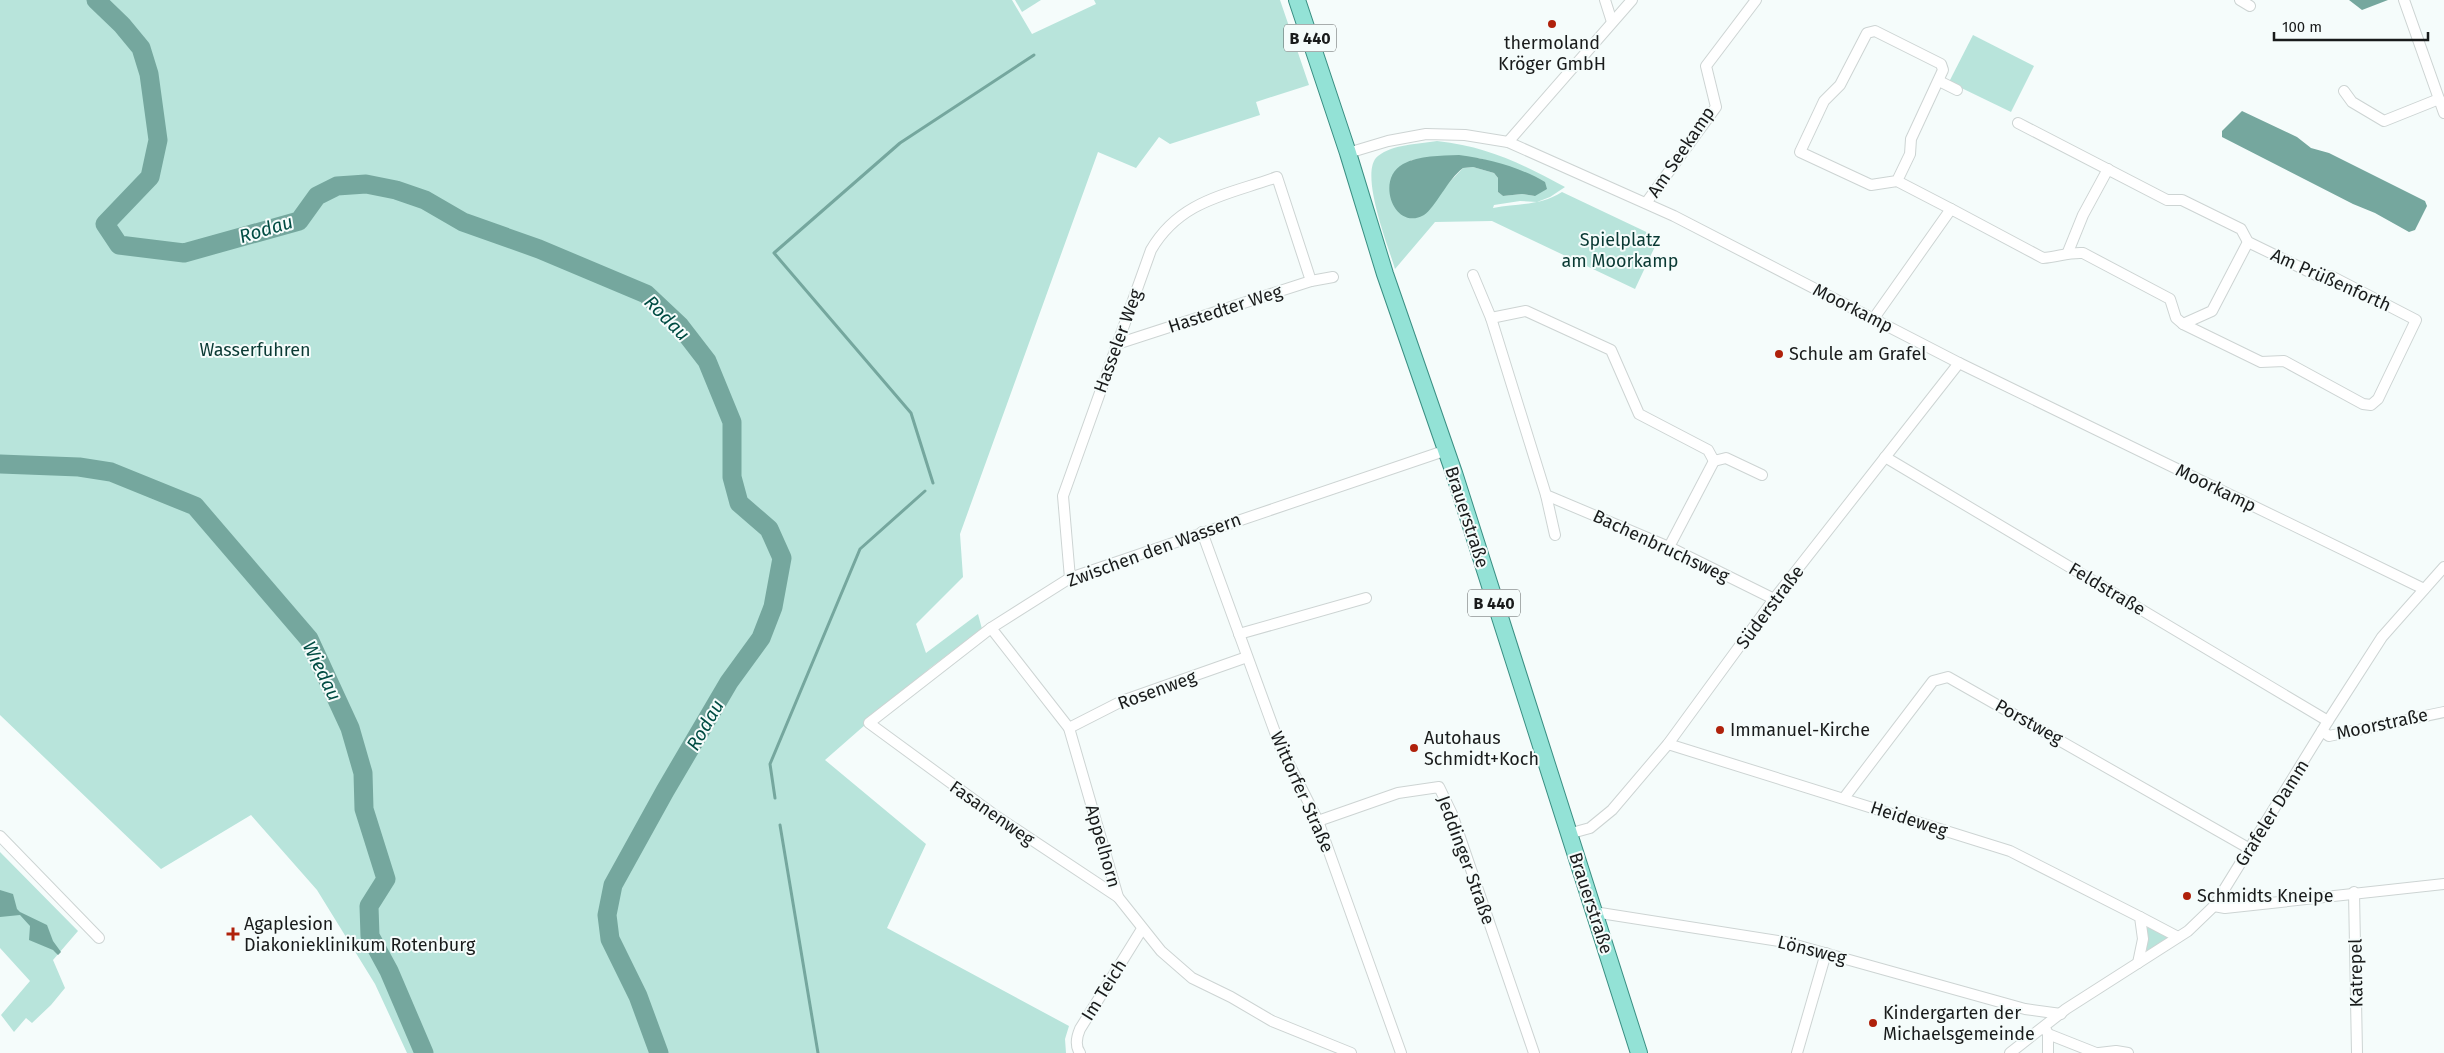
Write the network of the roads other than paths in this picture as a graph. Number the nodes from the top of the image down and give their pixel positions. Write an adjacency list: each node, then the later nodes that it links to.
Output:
1 (1297, 0): 16 (main road, B 440)
2 (1605, 0): 8 (street)
3 (1632, 0): 8 (street)
4 (1756, 0): 19 (street, Am Seekamp)
5 (2240, 0): 7 (street)
6 (2404, 0): 12 (street)
7 (2250, 6)
8 (1612, 22): 15 (street)
9 (1938, 81): 10 (street); 18 (street); 18 (street)
10 (1957, 90)
11 (2344, 91): 12 (street)
12 (2439, 99): 13 (street)
13 (2444, 113)
14 (2018, 123): 17 (street, Am Prüßenforth)
15 (1508, 142): 16 (street, Moorkamp); 19 (street, Moorkamp)
16 (1348, 154): 31 (main road, Brauerstraße / B 440)
17 (2108, 169): 21 (street, Am Prüßenforth); 22 (street)
18 (1897, 181): 20 (street)
19 (1646, 203): 27 (street, Moorkamp)
20 (1951, 209): 22 (street); 27 (street)
21 (2248, 242): 28 (street); 28 (street, Am Prüßenforth)
22 (2068, 252): 28 (street)
23 (1473, 275): 26 (street)
24 (1333, 277): 25 (street, Hastedter Weg)
25 (1311, 281): 29 (street, Hastedter Weg); 29 (street, Hasseler Weg)
26 (1491, 318): 33 (street); 35 (street)
27 (1874, 318): 30 (street, Moorkamp)
28 (2184, 324)
29 (1117, 344): 40 (street, Hasseler Weg)
30 (1959, 363): 32 (street, Süderstraße); 41 (street, Moorkamp)
31 (1444, 451): 36 (street, Zwischen den Wassern); 55 (main road, Brauerstraße / B 440)
32 (1886, 457): 43 (street, Süderstraße); 48 (street, Feldstraße)
33 (1714, 461): 34 (street); 38 (street)
34 (1762, 475)
35 (1546, 495): 37 (street); 38 (street, Bachenbruchsweg)
36 (1202, 532): 40 (street, Zwischen den Wassern); 45 (street, Wittorfer Straße)
37 (1555, 535)
38 (1669, 547): 43 (street, Bachenbruchsweg)
39 (2444, 567): 41 (street, Grafeler Damm)
40 (1070, 578): 44 (street, Zwischen den Wassern)
41 (2424, 590): 48 (street, Grafeler Damm)
42 (1366, 598): 45 (street)
43 (1774, 599): 52 (street, Süderstraße)
44 (991, 628): 49 (street, Zwischen den Wassern); 50 (street, Appelhorn)
45 (1239, 634): 46 (street, Wittorfer Straße)
46 (1247, 657): 50 (street, Rosenweg); 54 (street, Wittorfer Straße)
47 (2444, 712): 51 (street, Moorstraße)
48 (2328, 721): 51 (street, Grafeler Damm)
49 (870, 723): 60 (street, Fasanenweg)
50 (1069, 728): 60 (street, Appelhorn)
51 (2322, 731): 57 (street, Grafeler Damm)
52 (1668, 744): 53 (street, Heideweg); 55 (street, Süderstraße)
53 (1844, 798): 57 (street, Porstweg); 63 (street, Heideweg)
54 (1318, 821): 75 (street, Wittorfer Straße); 76 (street, Jeddinger Straße)
55 (1568, 834): 62 (main road, Brauerstraße / B 440)
56 (0, 836): 66 (street)
57 (2250, 849): 61 (street, Grafeler Damm)
58 (2444, 884): 59 (street)
59 (2354, 892): 61 (street); 83 (street, Katrepel)
60 (1118, 897): 64 (street, Appelhorn)
61 (2214, 906): 65 (street, Grafeler Damm)
62 (1594, 912): 67 (street, Lönsweg); 77 (main road, Brauerstraße / B 440)
63 (2140, 917): 65 (street, Heideweg); 68 (street)
64 (1142, 929): 73 (street, Im Teich); 74 (street, Appelhorn)
65 (2178, 937): 68 (street, Grafeler Damm)
66 (99, 938)
67 (1826, 953): 69 (street, Lönsweg); 78 (street)
68 (2138, 963): 70 (street, Grafeler Damm)
69 (2025, 1009): 70 (street, Lönsweg); 72 (street)
70 (2061, 1014): 71 (street, Grafeler Damm)
71 (2047, 1031): 72 (street, Grafeler Damm); 80 (street); 81 (street)
72 (2034, 1035): 79 (street, Grafeler Damm)
73 (1080, 1053)
74 (1351, 1053)
75 (1401, 1053)
76 (1534, 1053)
77 (1639, 1053)
78 (1797, 1053)
79 (2010, 1053)
80 (2048, 1053)
81 (2098, 1053): 82 (street)
82 (2128, 1053)
83 (2357, 1053)

